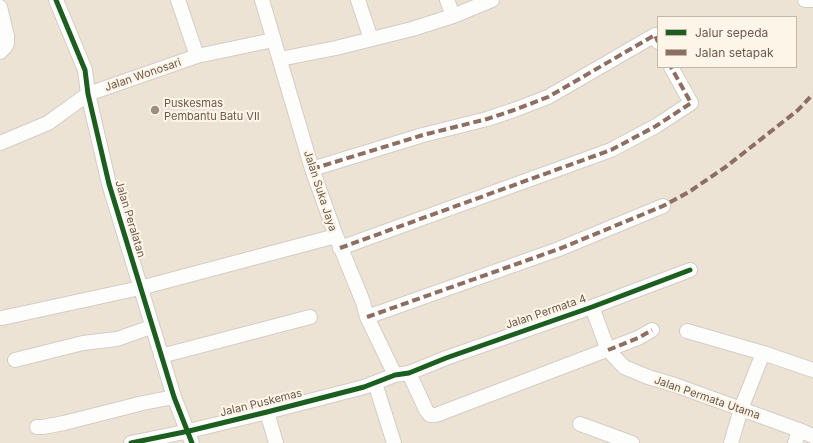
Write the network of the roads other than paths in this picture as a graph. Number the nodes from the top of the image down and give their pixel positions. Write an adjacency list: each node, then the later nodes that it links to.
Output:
1 (56, 0): 18 (street, Jalan Peralatan)
2 (178, 0): 15 (street)
3 (262, 0): 12 (street, Jalan Suka Jaya)
4 (358, 0): 11 (street)
5 (447, 0): 10 (street)
6 (492, 0): 10 (street)
7 (805, 0): 8 (street)
8 (812, 1)
9 (0, 7): 14 (street)
10 (453, 16): 11 (street)
11 (371, 39): 16 (street)
12 (273, 40): 15 (street, Jalan Wonosari); 16 (street, Jalan Suka Jaya)
13 (657, 40): 20 (street)
14 (0, 52)
15 (197, 56): 18 (street, Jalan Wonosari)
16 (280, 59): 20 (street, Jalan Suka Jaya)
17 (672, 68): 22 (street)
18 (88, 94): 19 (street, Jalan Wonosari); 24 (street, Jalan Peralatan)
19 (0, 143)
20 (312, 169): 22 (street, Jalan Suka Jaya)
21 (663, 206): 26 (street)
22 (338, 242): 24 (street); 26 (street, Jalan Suka Jaya)
23 (690, 270): 25 (street, Jalan Permata 4)
24 (140, 288): 28 (street); 29 (street, Jalan Peralatan)
25 (592, 307): 32 (street); 37 (street, Jalan Permata 4)
26 (367, 316): 38 (street, Jalan Suka Jaya)
27 (310, 317): 34 (street)
28 (2, 318)
29 (151, 327): 34 (street, Jalan Peralatan); 35 (street)
30 (652, 330): 32 (street)
31 (687, 331): 33 (street)
32 (608, 350): 37 (street); 41 (street, Jalan Permata Utama)
33 (764, 353): 36 (street); 41 (street)
34 (161, 356): 40 (street, Jalan Peralatan)
35 (14, 360)
36 (813, 370)
37 (409, 373): 38 (street, Jalan Permata 4)
38 (395, 375): 39 (street, Jalan Puskemas)
39 (375, 383): 42 (street, Jalan Puskemas); 50 (street)
40 (174, 397): 44 (street); 47 (street, Jalan Peralatan)
41 (741, 409): 45 (street, Jalan Permata Utama); 52 (street)
42 (267, 412): 47 (street, Jalan Puskemas); 49 (street)
43 (580, 424): 51 (street)
44 (37, 427)
45 (797, 436): 46 (street, Jalan Permata Utama)
46 (813, 436)
47 (190, 437): 48 (street, Jalan Puskemas)
48 (131, 443)
49 (276, 443)
50 (394, 443)
51 (632, 443)
52 (731, 443)

